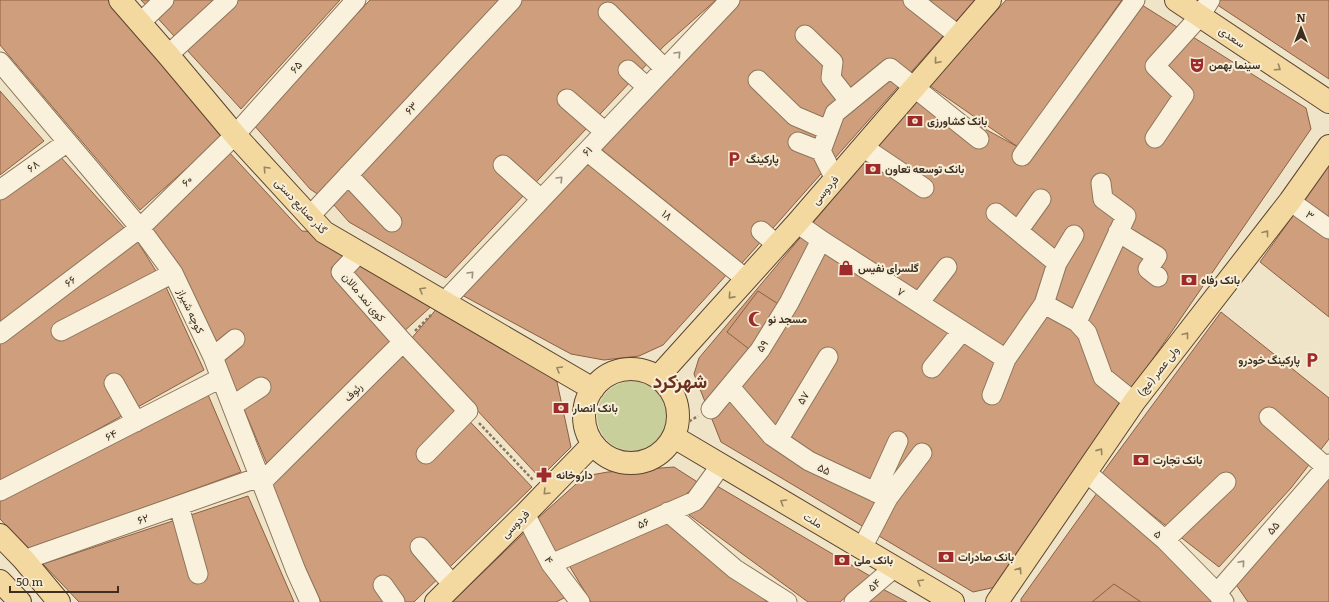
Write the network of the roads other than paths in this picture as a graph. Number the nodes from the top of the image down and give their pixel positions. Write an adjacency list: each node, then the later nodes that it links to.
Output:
1 (120, 0): 13 (main road, گذر صنایع دستی)
2 (164, 0): 13 (street)
3 (228, 0): 16 (street)
4 (356, 0): 28 (street, ۶۵)
5 (512, 0): 39 (street, ۶۳)
6 (730, 0): 18 (street, ۶۱, one-way to 6)
7 (913, 0): 15 (street)
8 (990, 0): 15 (main road, فردوسی)
9 (1135, 0): 37 (street)
10 (1176, 0): 11 (main road, سعدی)
11 (1205, 8): 25 (main road, سعدی, one-way to 25); 29 (street)
12 (608, 12): 18 (street)
13 (140, 23): 16 (main road, گذر صنایع دستی)
14 (805, 35): 24 (street)
15 (958, 36): 22 (main road, فردوسی, one-way to 22)
16 (168, 55): 28 (main road, گذر صنایع دستی)
17 (0, 62): 32 (street, کوچه شیراز)
18 (665, 69): 21 (street, ۶۱)
19 (628, 70): 21 (street)
20 (758, 80): 26 (street)
21 (647, 88): 27 (street, ۶۱)
22 (914, 88): 24 (street); 30 (street); 34 (main road, فردوسی)
23 (567, 99): 27 (street)
24 (849, 101): 26 (street)
25 (1329, 102)
26 (828, 130): 35 (street)
27 (605, 132): 36 (street, ۶۱)
28 (235, 134): 48 (main road, گذر صنایع دستی, one-way to 28); 51 (street, ۶۰)
29 (1155, 138)
30 (979, 139)
31 (798, 142): 35 (street)
32 (66, 143): 43 (street, ۶۸); 51 (street, کوچه شیراز)
33 (1329, 146): 46 (main road, ولی عصر (عج))
34 (863, 147): 40 (main road, فردوسی); 42 (street)
35 (821, 150): 40 (street)
36 (587, 151): 44 (street, ۶۱, one-way to 36); 64 (street, ۱۸)
37 (1022, 156)
38 (503, 165): 44 (street)
39 (348, 175): 48 (street, ۶۳); 49 (street)
40 (835, 179): 50 (main road, فردوسی)
41 (1101, 183): 55 (street)
42 (924, 188)
43 (0, 190)
44 (541, 199): 65 (street, ۶۱, one-way to 44)
45 (1041, 199): 54 (street)
46 (1290, 201): 52 (street, ۳); 85 (main road, ولی عصر (عج), one-way to 46)
47 (996, 213): 54 (street)
48 (310, 216): 59 (main road, گذر صنایع دستی)
49 (392, 222)
50 (797, 223): 57 (street, ۷); 58 (main road, فردوسی)
51 (140, 228): 62 (street, کوچه شیراز); 71 (street, ۶۶)
52 (1329, 229)
53 (761, 231): 58 (street)
54 (1018, 231): 60 (street)
55 (1118, 232): 63 (street); 68 (street)
56 (1074, 235): 60 (street)
57 (821, 240): 66 (street, ۷); 82 (street, ۵۹)
58 (777, 245): 64 (main road, فردوسی)
59 (359, 253): 65 (main road, گذر صنایع دستی, one-way to 59); 73 (street, کوی نمد مالان)
60 (1057, 263): 67 (street)
61 (947, 267): 66 (street)
62 (173, 272): 69 (street); 74 (street, کوچه شیراز)
63 (1158, 277)
64 (746, 279): 78 (main road, فردوسی, one-way to 78)
65 (444, 302): 83 (main road, گذر صنایع دستی, one-way to 65)
66 (919, 303): 70 (street, ۷)
67 (1044, 304): 68 (street); 76 (street)
68 (1077, 322): 85 (street)
69 (61, 331)
70 (962, 331): 76 (street, ۷); 77 (street)
71 (0, 334)
72 (235, 339): 74 (street)
73 (403, 342): 95 (street); 99 (street, رئوف)
74 (213, 357): 79 (street, کوچه شیراز)
75 (828, 357): 91 (street, ۵۷)
76 (1006, 359): 84 (street)
77 (932, 368)
78 (658, 377): 83 (main road); 90 (main road)
79 (221, 378): 86 (street, کوچه شیراز); 89 (street, ۶۴)
80 (114, 383): 89 (street)
81 (261, 387): 86 (street)
82 (730, 387): 87 (street, ۵۹); 91 (street, ۵۵)
83 (592, 389): 93 (main road)
84 (992, 395)
85 (1134, 402): 98 (main road, ولی عصر (عج), one-way to 85)
86 (232, 406): 99 (street, کوچه شیراز)
87 (711, 409)
88 (1269, 417): 97 (street)
89 (136, 422): 101 (street, ۶۴)
90 (675, 433): 93 (main road); 96 (main road, ملت)
91 (778, 440): 102 (street, ۵۵)
92 (898, 441): 102 (street)
93 (593, 444): 105 (main road, فردوسی, one-way to 105)
94 (922, 453): 102 (street)
95 (426, 454)
96 (721, 465): 104 (street, ۵۶); 109 (main road, ملت, one-way to 96)
97 (1328, 465): 117 (street, ۵۵, one-way to 97)
98 (1086, 472): 107 (street, ۵); 127 (main road, ولی عصر (عج), one-way to 98)
99 (262, 482): 103 (street, ۶۲); 120 (street, کوچه شیراز)
100 (1226, 482): 107 (street)
101 (0, 491)
102 (882, 495): 109 (street)
103 (179, 506): 110 (street, ۶۲); 113 (street)
104 (668, 512): 111 (street, ۵۶); 124 (street)
105 (525, 514): 111 (street, ۴); 116 (main road, فردوسی)
106 (0, 535): 110 (main road)
107 (1165, 540): 117 (street, ۵)
108 (420, 547): 116 (street)
109 (862, 548): 112 (main road, ملت)
110 (24, 560): 119 (main road)
111 (551, 564): 123 (street, ۴)
112 (895, 567): 125 (street, ۵۴); 126 (main road, ملت, one-way to 112)
113 (198, 574)
114 (0, 581): 118 (main road)
115 (383, 585): 121 (street)
116 (453, 585): 122 (main road, فردوسی)
117 (1220, 597)
118 (20, 602)
119 (59, 602)
120 (310, 602)
121 (395, 602)
122 (436, 602)
123 (580, 602)
124 (787, 602)
125 (854, 602)
126 (953, 602)
127 (997, 602)

